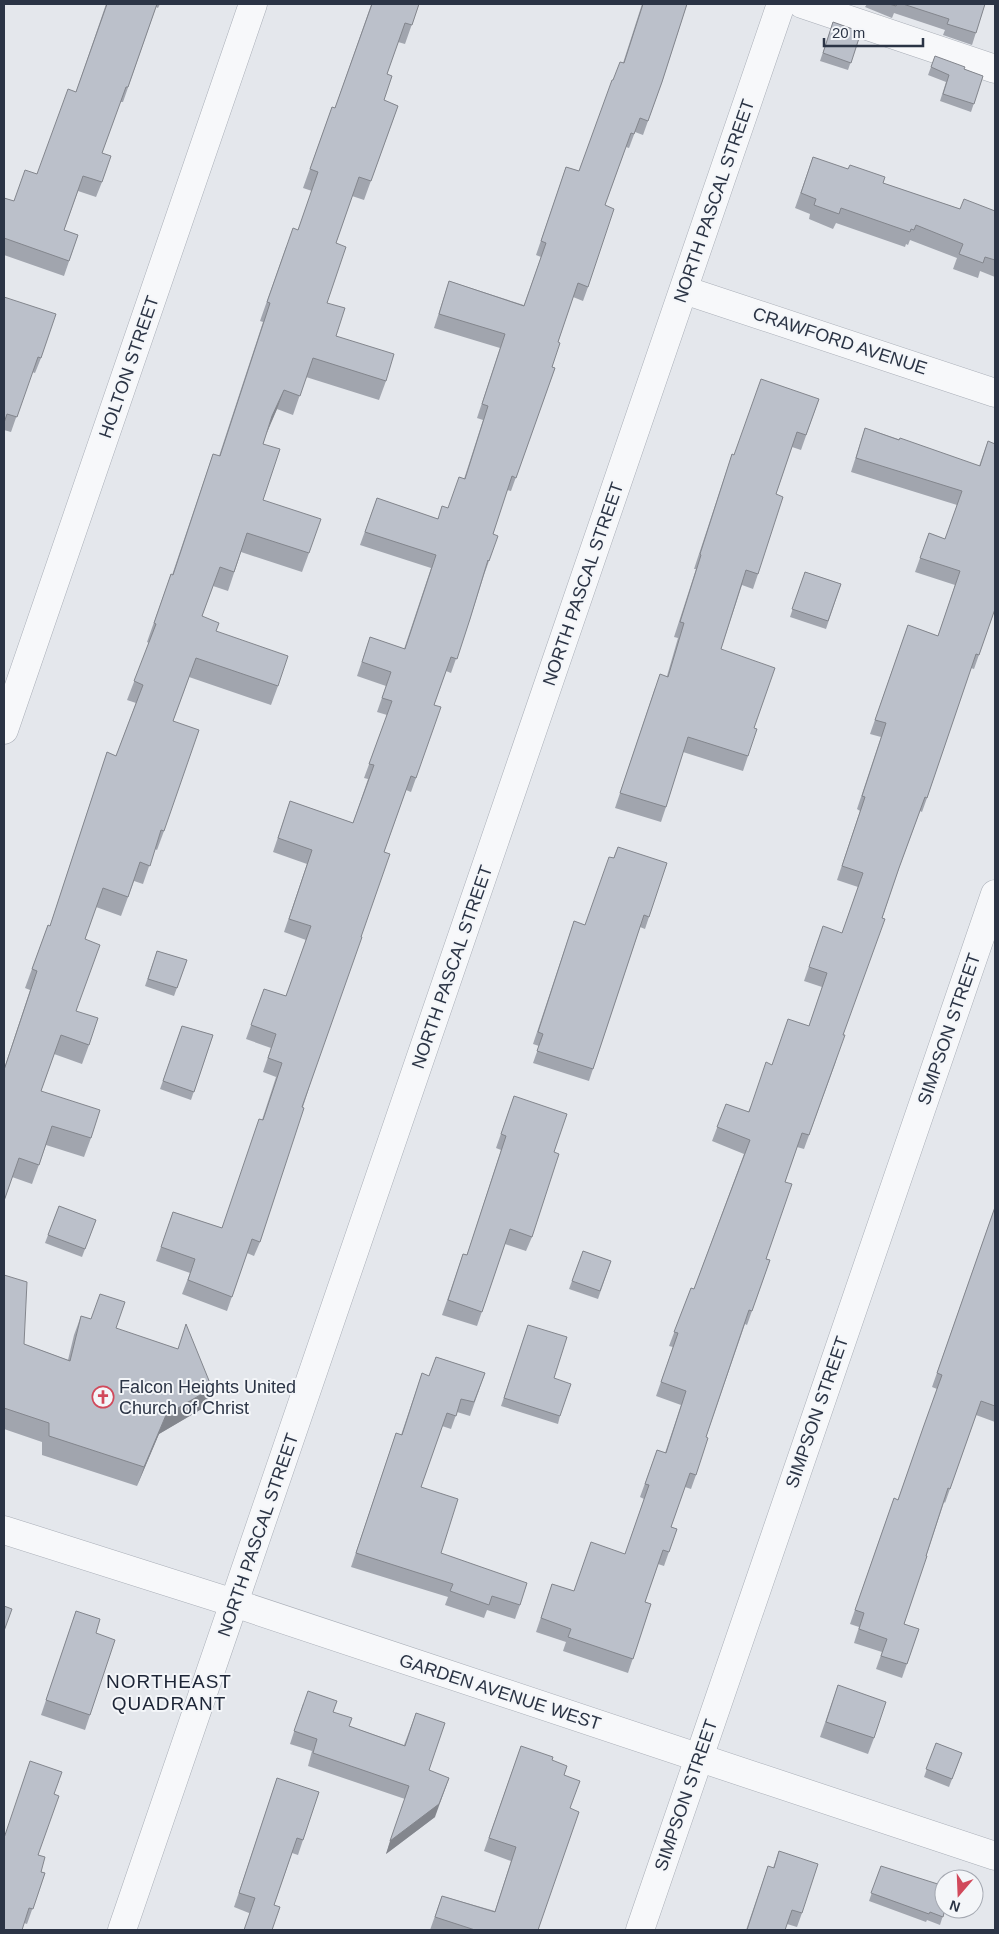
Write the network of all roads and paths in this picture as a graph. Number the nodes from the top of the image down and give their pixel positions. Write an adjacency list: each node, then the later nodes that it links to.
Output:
1 (253, 4): 7 (street, HOLTON STREET)
2 (781, 4): 5 (street, NORTH PASCAL STREET)
3 (802, 4): 4 (street)
4 (995, 69)
5 (684, 290): 6 (street, CRAWFORD AVENUE); 10 (street, NORTH PASCAL STREET)
6 (995, 393)
7 (4, 730)
8 (995, 894): 11 (street, SIMPSON STREET)
9 (4, 1530): 10 (street, GARDEN AVENUE WEST)
10 (234, 1603): 11 (street, GARDEN AVENUE WEST); 13 (street, NORTH PASCAL STREET)
11 (699, 1758): 12 (street, GARDEN AVENUE WEST); 14 (street, SIMPSON STREET)
12 (995, 1856)
13 (122, 1930)
14 (640, 1930)

